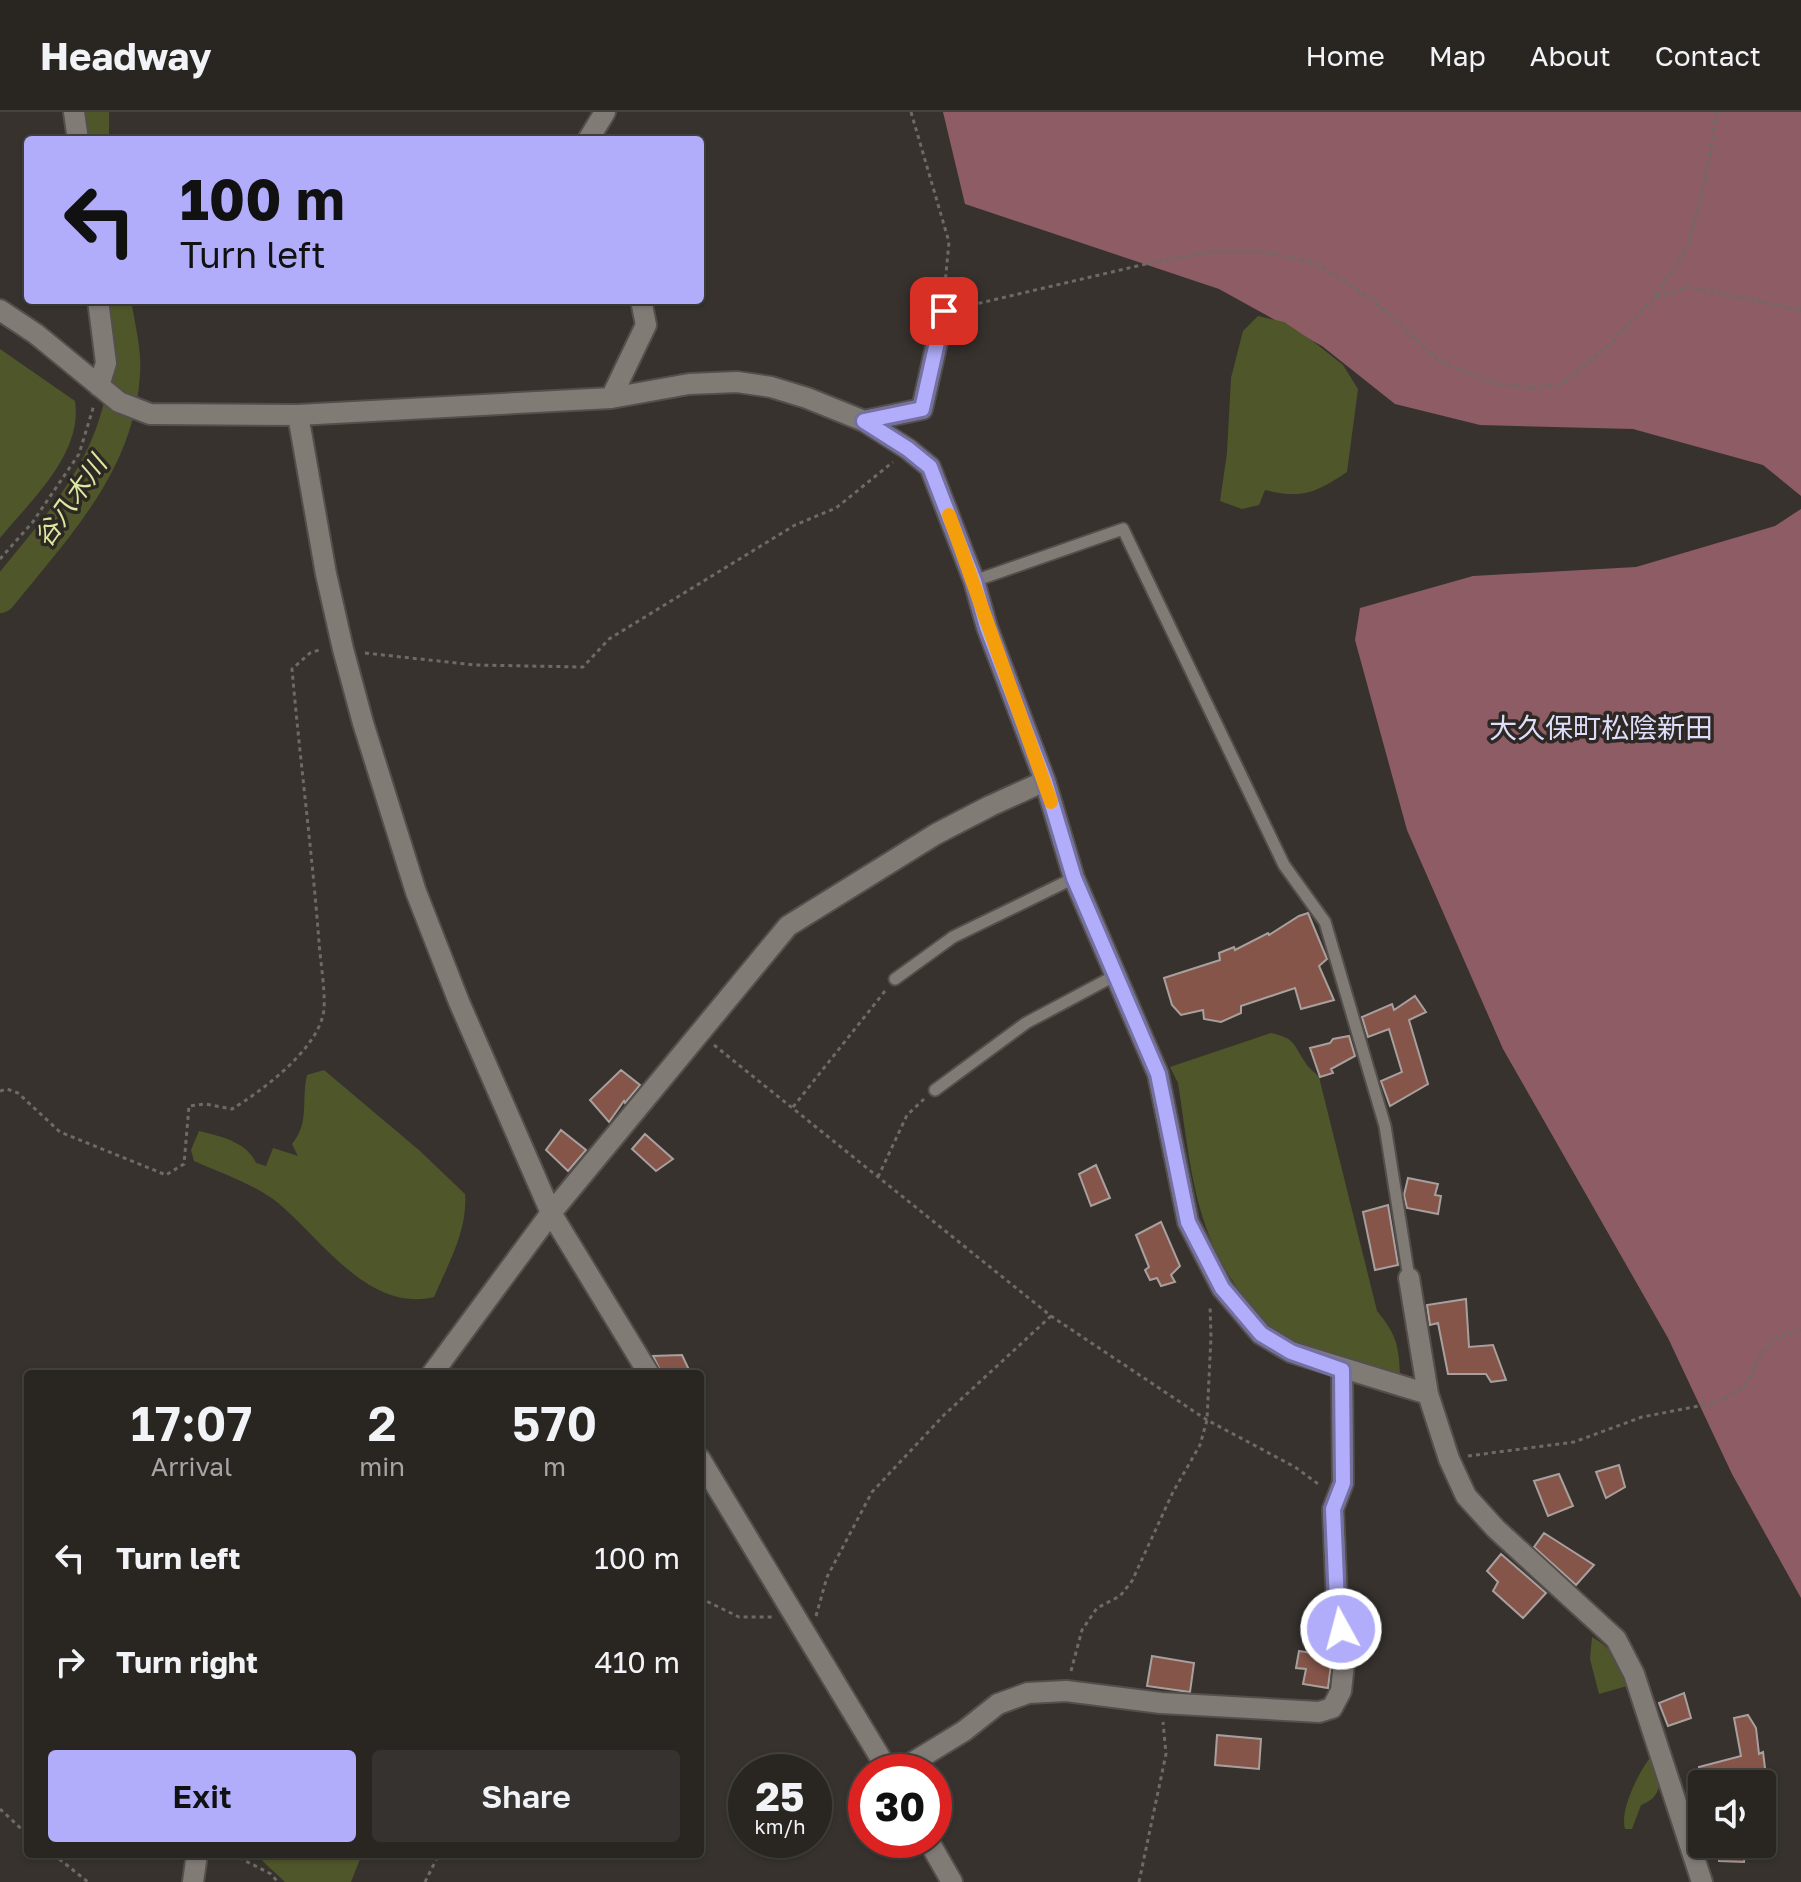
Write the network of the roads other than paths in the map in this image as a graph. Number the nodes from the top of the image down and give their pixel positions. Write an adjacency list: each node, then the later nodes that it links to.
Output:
1 (74, 112): 3 (street)
2 (605, 112): 4 (street)
3 (77, 136)
4 (590, 136)
5 (99, 304): 9 (street)
6 (642, 304): 10 (street)
7 (0, 310): 9 (street)
8 (944, 311): 12 (street)
9 (99, 386): 11 (street)
10 (611, 398): 11 (street); 12 (street)
11 (298, 415): 19 (street)
12 (864, 421): 13 (street)
13 (974, 581): 14 (street); 20 (lane)
14 (1045, 781): 15 (street); 19 (street)
15 (1074, 878): 16 (street); 17 (lane)
16 (1116, 975): 18 (lane); 23 (street)
17 (895, 979)
18 (935, 1090)
19 (551, 1213): 21 (street); 22 (street)
20 (1409, 1278): 24 (street)
21 (435, 1370)
22 (647, 1370)
23 (1342, 1370): 24 (street); 27 (street)
24 (1428, 1394): 32 (street)
25 (704, 1466): 26 (street)
26 (878, 1754)
27 (926, 1754)
28 (196, 1858): 30 (street)
29 (938, 1858): 31 (street)
30 (193, 1882)
31 (952, 1882)
32 (1702, 1882)

